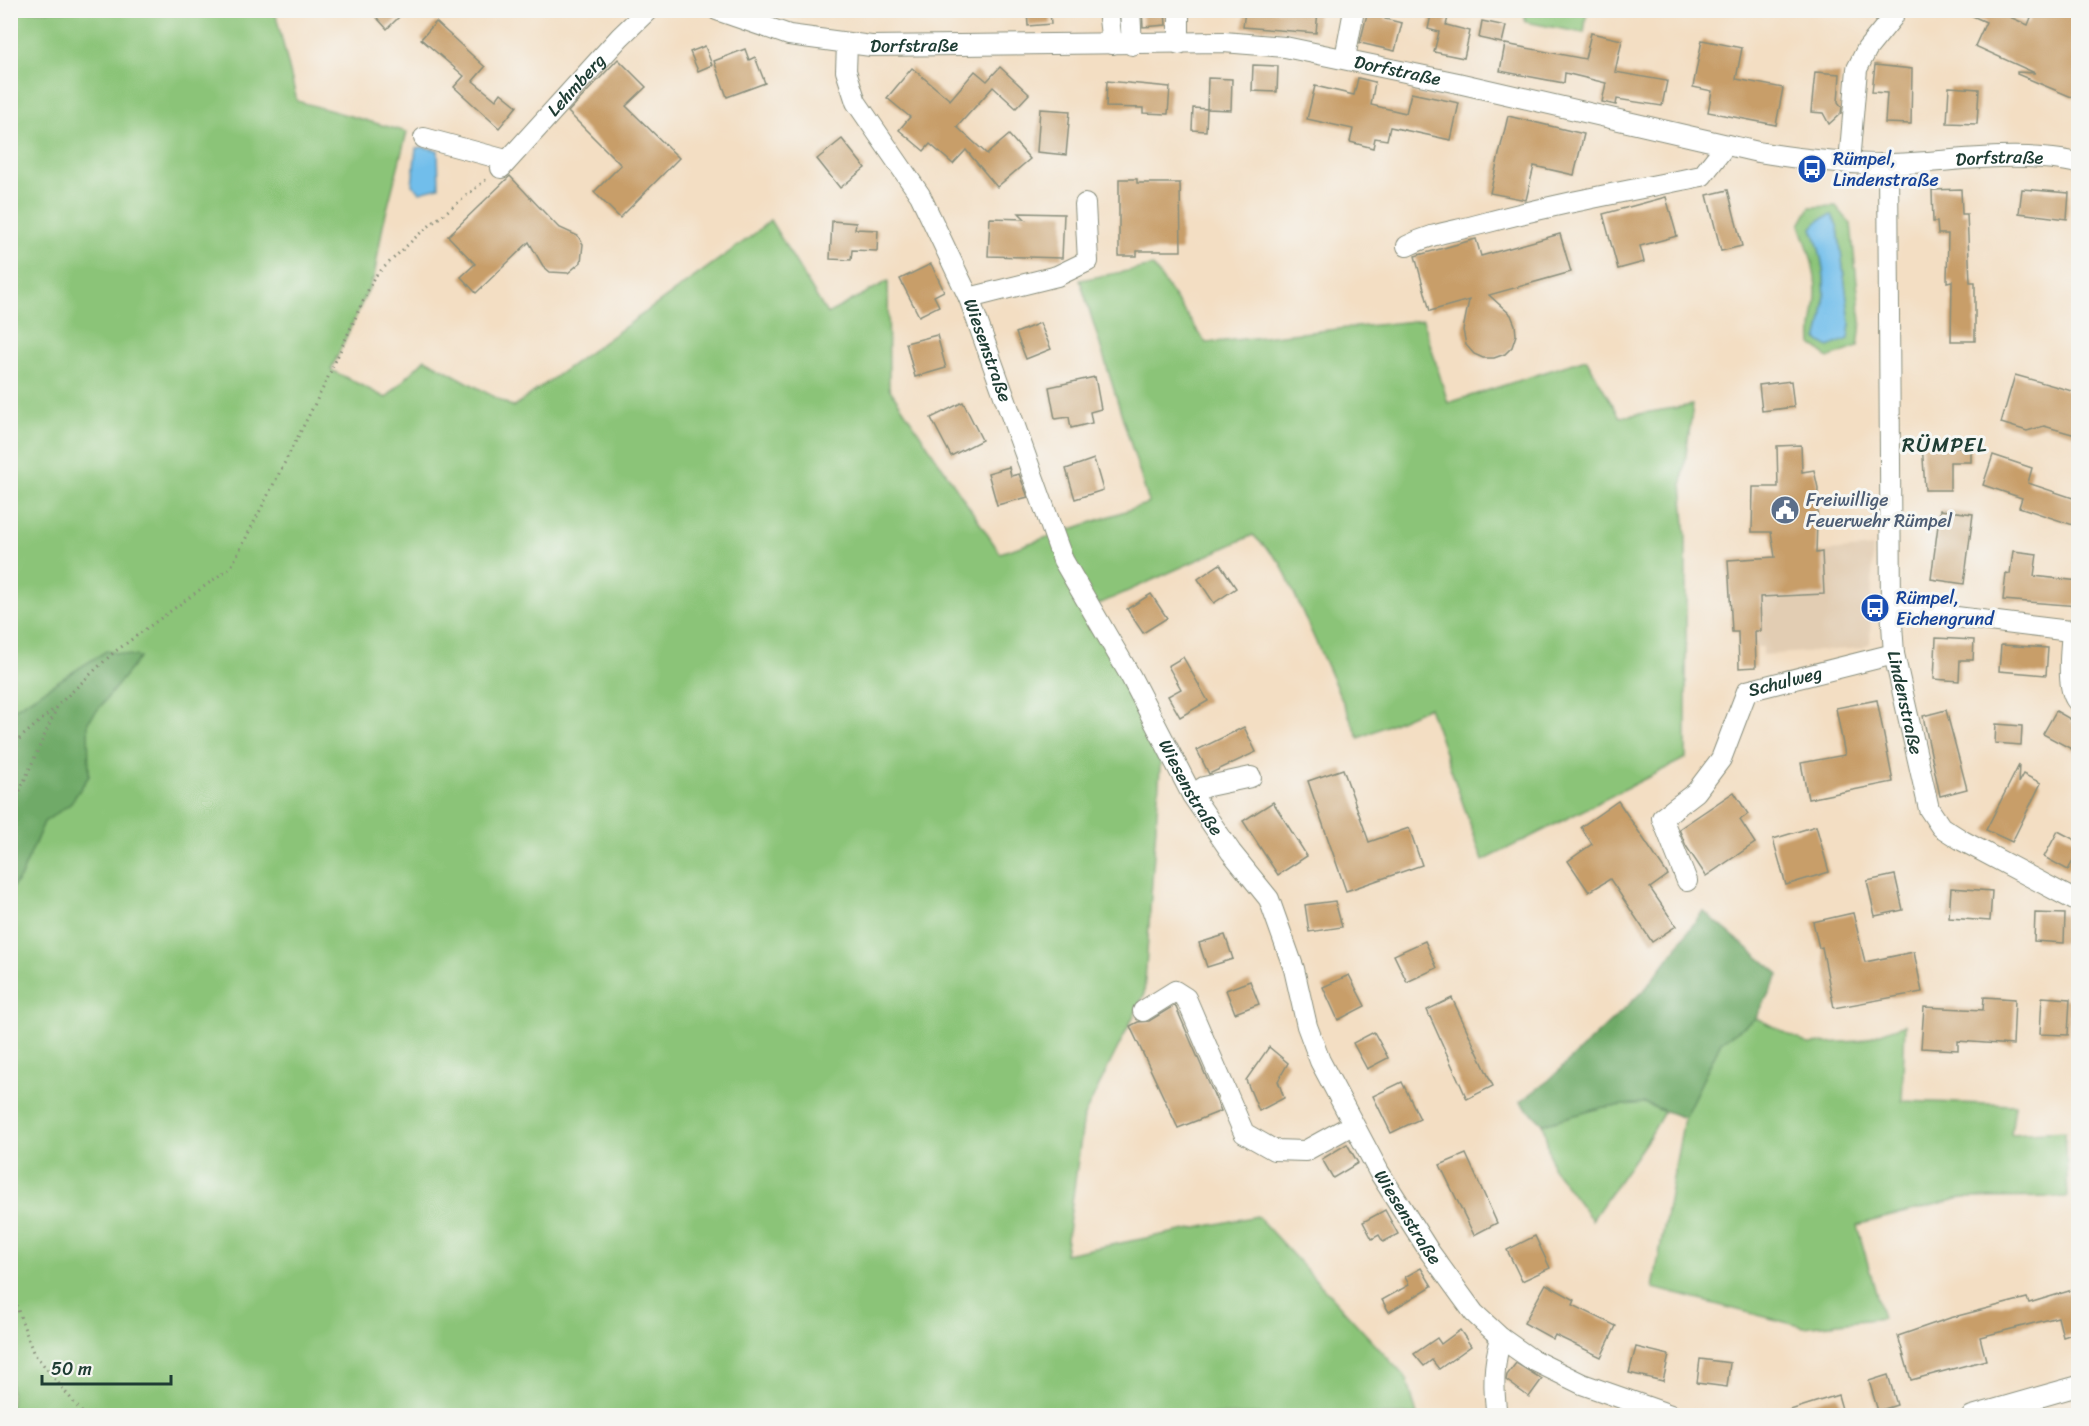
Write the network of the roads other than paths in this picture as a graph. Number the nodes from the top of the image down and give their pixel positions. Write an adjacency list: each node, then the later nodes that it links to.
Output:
1 (648, 10): 13 (street, Lehmberg)
2 (717, 10): 8 (street, Dorfstraße)
3 (1108, 10): 9 (street)
4 (1130, 10): 11 (street)
5 (1179, 10): 10 (street)
6 (1354, 10): 12 (street)
7 (1893, 17): 16 (street)
8 (847, 44): 9 (street, Dorfstraße); 20 (street, Wiesenstraße)
9 (1112, 44): 11 (street, Dorfstraße)
10 (1179, 44): 11 (street, Dorfstraße); 12 (street, Dorfstraße)
11 (1132, 45)
12 (1344, 58): 14 (street, Dorfstraße)
13 (424, 138)
14 (1726, 145): 16 (street, Dorfstraße); 19 (street)
15 (2078, 158): 17 (street, Dorfstraße)
16 (1849, 163): 17 (street, Dorfstraße)
17 (1888, 164): 21 (street, Lindenstraße)
18 (1085, 204): 20 (street)
19 (1407, 246)
20 (969, 298): 26 (street, Wiesenstraße)
21 (1891, 609): 22 (street); 23 (street, Lindenstraße)
22 (2075, 631): 24 (street)
23 (1894, 654): 27 (street, Schulweg); 28 (street, Lindenstraße)
24 (2079, 702)
25 (1251, 777): 26 (street)
26 (1192, 795): 30 (street, Wiesenstraße)
27 (1687, 881)
28 (2079, 902)
29 (1143, 1011): 30 (street)
30 (1352, 1125): 31 (street, Wiesenstraße)
31 (1501, 1338): 33 (street); 34 (street, Wiesenstraße)
32 (2079, 1386): 35 (street)
33 (1497, 1416)
34 (1673, 1416)
35 (1972, 1416)

